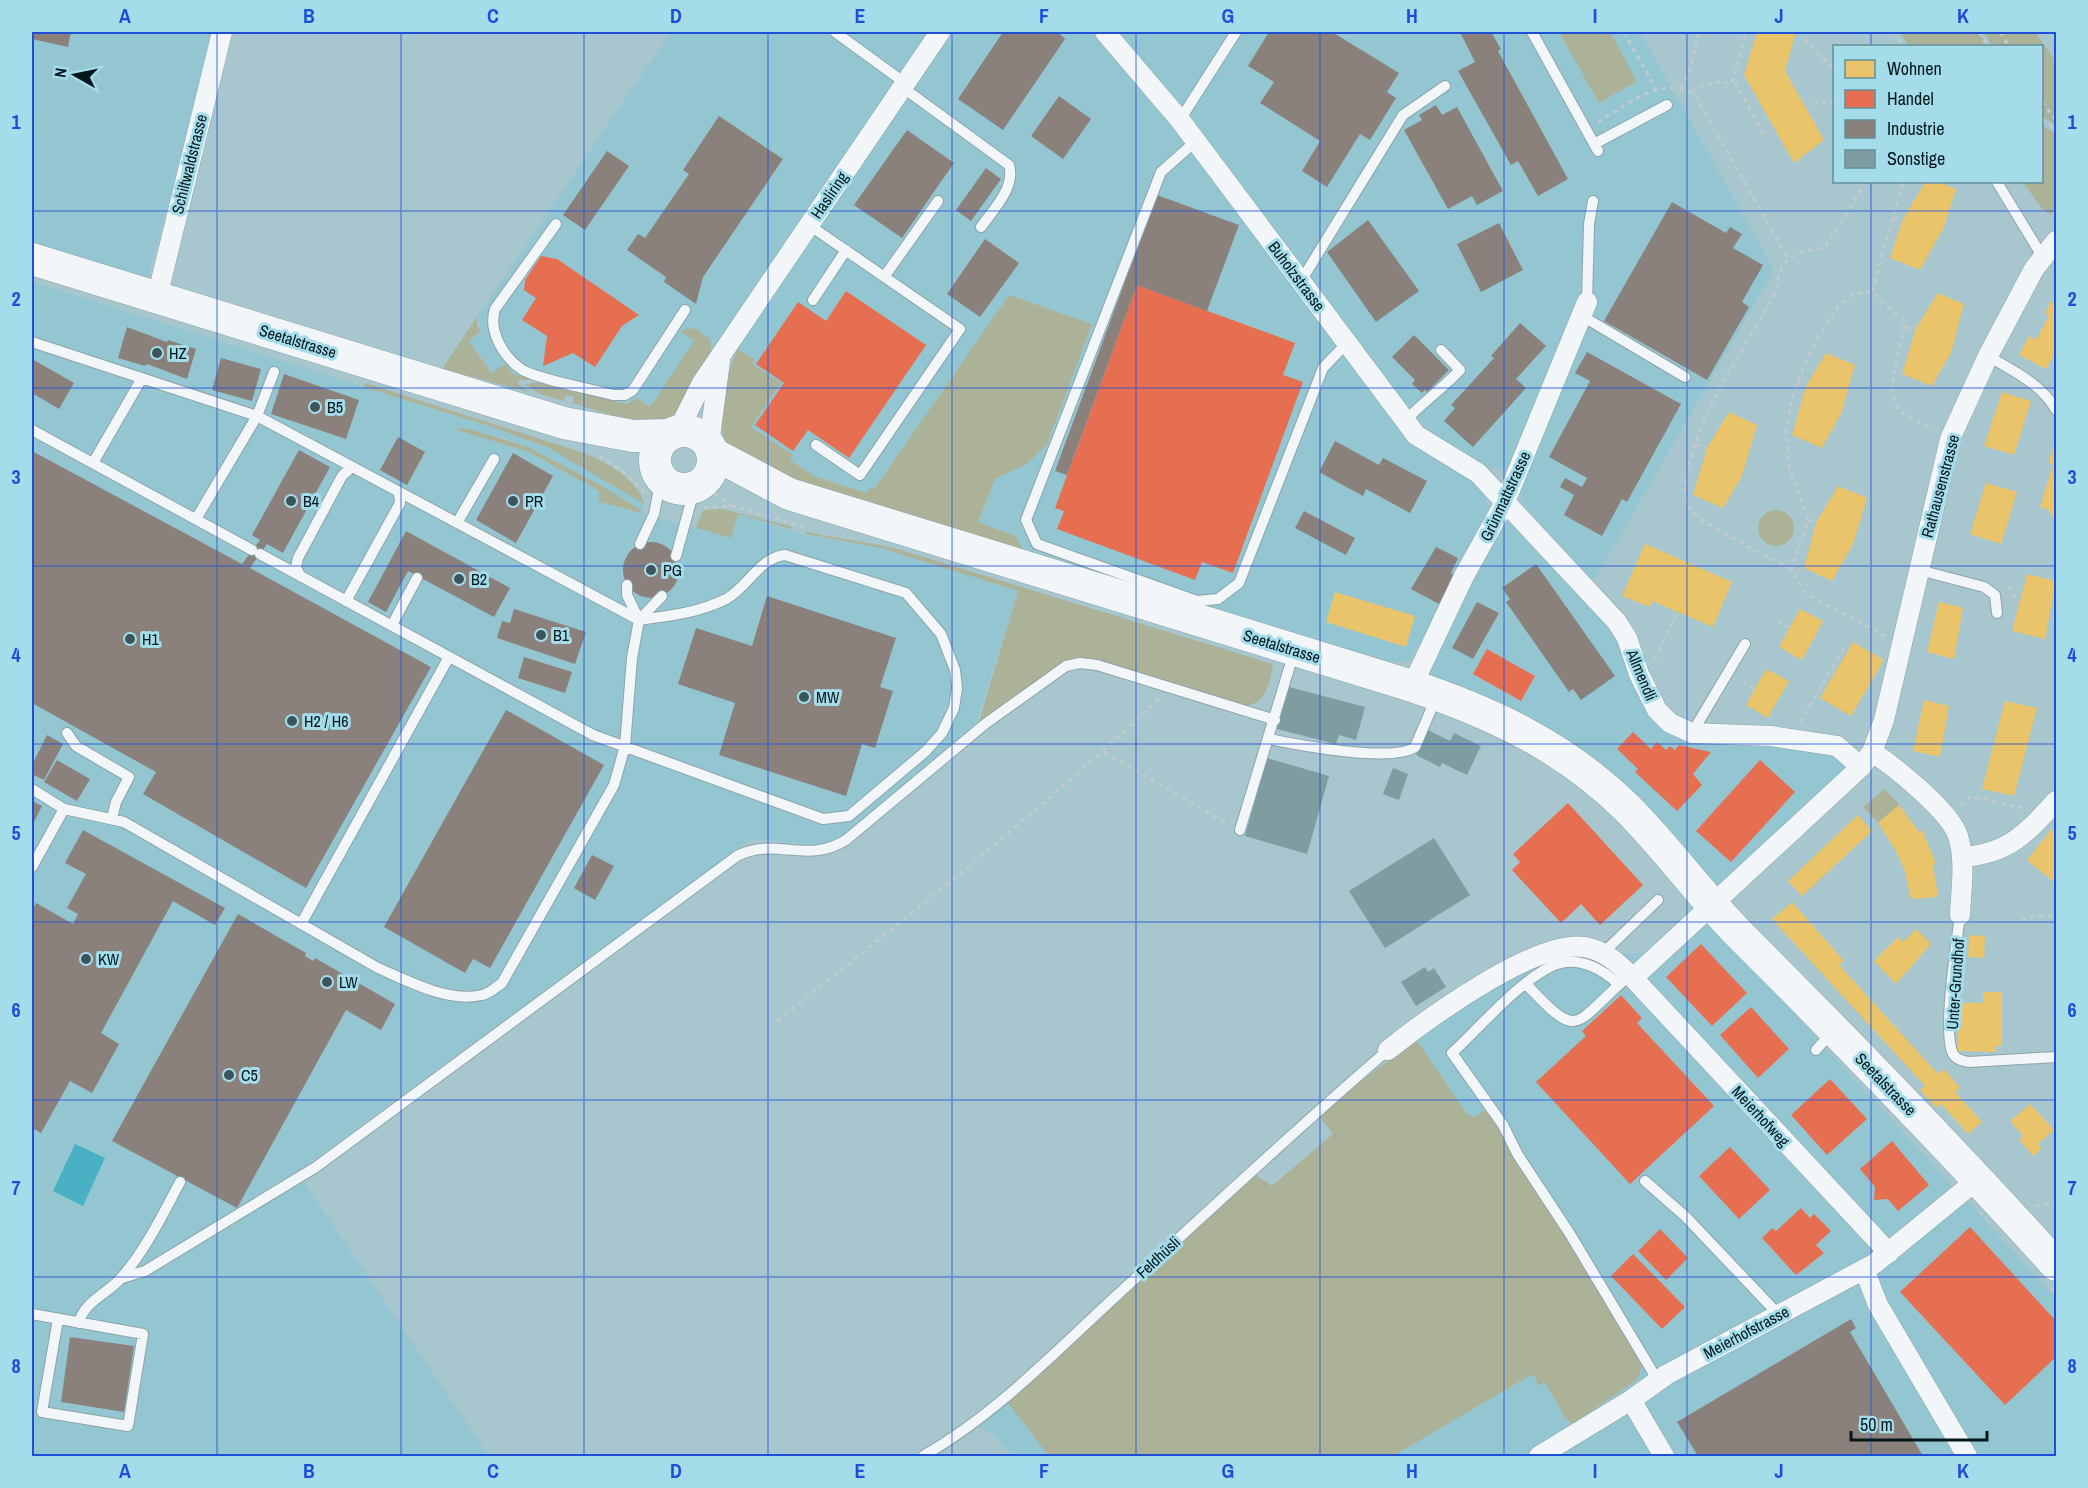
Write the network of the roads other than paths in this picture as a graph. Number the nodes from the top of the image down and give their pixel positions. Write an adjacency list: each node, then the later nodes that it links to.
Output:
1 (222, 32): 24 (street, Schiltwaldstrasse)
2 (834, 32): 7 (lane)
3 (940, 32): 7 (street, Hasliring)
4 (1105, 32): 10 (street, Buholzstrasse)
5 (1236, 32): 10 (lane)
6 (1532, 32): 9 (lane)
7 (903, 85): 16 (street, Hasliring); 17 (lane)
8 (1445, 86): 23 (lane)
9 (1667, 105)
10 (1180, 120): 11 (street, Buholzstrasse)
11 (1196, 141): 23 (street, Buholzstrasse); 29 (lane)
12 (1998, 183): 20 (lane)
13 (938, 201): 22 (lane)
14 (1593, 201): 26 (lane)
15 (556, 224): 27 (lane)
16 (809, 225): 19 (lane); 32 (street, Hasliring)
17 (981, 227)
18 (2056, 241): 20 (street, Rathausenstrasse)
19 (846, 250): 22 (lane); 25 (lane)
20 (2042, 256): 31 (street, Rathausenstrasse)
21 (32, 259): 24 (main road, Seetalstrasse)
22 (884, 277): 42 (lane)
23 (1301, 281): 29 (street, Buholzstrasse)
24 (157, 297): 39 (main road, Seetalstrasse)
25 (813, 300)
26 (1584, 309): 34 (lane); 51 (street, Grünmattstrasse)
27 (685, 310)
28 (32, 342): 35 (lane)
29 (1347, 343): 38 (street, Buholzstrasse)
30 (1441, 350): 38 (lane)
31 (1988, 356): 36 (lane); 56 (street, Rathausenstrasse)
32 (720, 358): 41 (street, Hasliring); 43 (street, Hasliring)
33 (274, 372): 37 (lane)
34 (1685, 377)
35 (142, 378): 37 (lane); 45 (lane)
36 (2056, 411)
37 (257, 416): 46 (lane); 52 (lane)
38 (1405, 421): 51 (street, Buholzstrasse)
39 (564, 423): 41 (main road, Seetalstrasse); 47 (main road, Seetalstrasse)
40 (32, 430): 45 (lane)
41 (673, 433): 43 (main road); 47 (main road)
42 (816, 445)
43 (710, 448): 49 (main road); 50 (main road, Seetalstrasse)
44 (494, 459): 53 (lane)
45 (93, 464): 52 (lane)
46 (352, 467): 48 (lane); 57 (lane)
47 (660, 477): 49 (main road); 54 (lane)
48 (399, 492): 53 (lane); 61 (lane)
49 (694, 493): 50 (main road, Seetalstrasse); 55 (lane)
50 (789, 494): 66 (main road, Seetalstrasse)
51 (1505, 502): 68 (street, Grünmattstrasse); 71 (street, Allmendli)
52 (196, 519): 57 (lane)
53 (457, 523): 63 (lane)
54 (640, 544)
55 (676, 556)
56 (1919, 570): 62 (lane); 74 (street, Rathausenstrasse)
57 (300, 576): 61 (lane)
58 (417, 578): 64 (lane)
59 (627, 585): 63 (lane)
60 (662, 596): 63 (lane)
61 (346, 601): 64 (lane)
62 (1997, 613)
63 (639, 620): 73 (lane); 73 (lane)
64 (392, 626): 67 (lane)
65 (1745, 644): 71 (lane)
66 (1295, 650): 68 (main road, Seetalstrasse); 69 (lane)
67 (449, 657): 73 (lane); 85 (lane)
68 (1425, 690): 72 (lane); 83 (main road, Seetalstrasse)
69 (1275, 720): 72 (lane); 97 (lane)
70 (68, 733): 78 (lane)
71 (1692, 734): 74 (street, Allmendli)
72 (1269, 739): 79 (lane)
73 (625, 746): 85 (lane)
74 (1866, 759): 80 (street); 83 (street, Rathausenstrasse)
75 (32, 789): 77 (lane)
76 (2056, 801): 80 (street)
77 (64, 809): 78 (lane); 81 (lane)
78 (112, 818): 85 (lane)
79 (1240, 830)
80 (1962, 857): 84 (street)
81 (32, 867)
82 (1658, 900): 86 (lane)
83 (1711, 907): 87 (street); 91 (main road, Seetalstrasse)
84 (1960, 915): 90 (lane, Unter-Grundhof)
85 (301, 924)
86 (1603, 952): 87 (street); 89 (street)
87 (1627, 980): 88 (lane); 88 (lane); 94 (street, Meierhofweg)
88 (1526, 984): 102 (lane)
89 (1388, 1050): 104 (lane, Feldhüsli)
90 (2056, 1057)
91 (1978, 1179): 94 (street, Meierhofstrasse); 96 (main road, Seetalstrasse)
92 (1645, 1181): 99 (lane)
93 (180, 1182): 97 (lane)
94 (1889, 1253): 95 (street, Meierhofstrasse)
95 (1864, 1269): 99 (street, Meierhofstrasse); 107 (street)
96 (2053, 1275)
97 (122, 1278): 101 (lane)
98 (32, 1314): 100 (lane)
99 (1779, 1314): 102 (street, Meierhofstrasse)
100 (58, 1318): 101 (lane); 101 (lane)
101 (79, 1323)
102 (1658, 1380): 103 (street, Meierhofstrasse)
103 (1631, 1400): 105 (street, Meierhofstrasse); 106 (street)
104 (923, 1456)
105 (1539, 1456)
106 (1664, 1456)
107 (1967, 1456)

